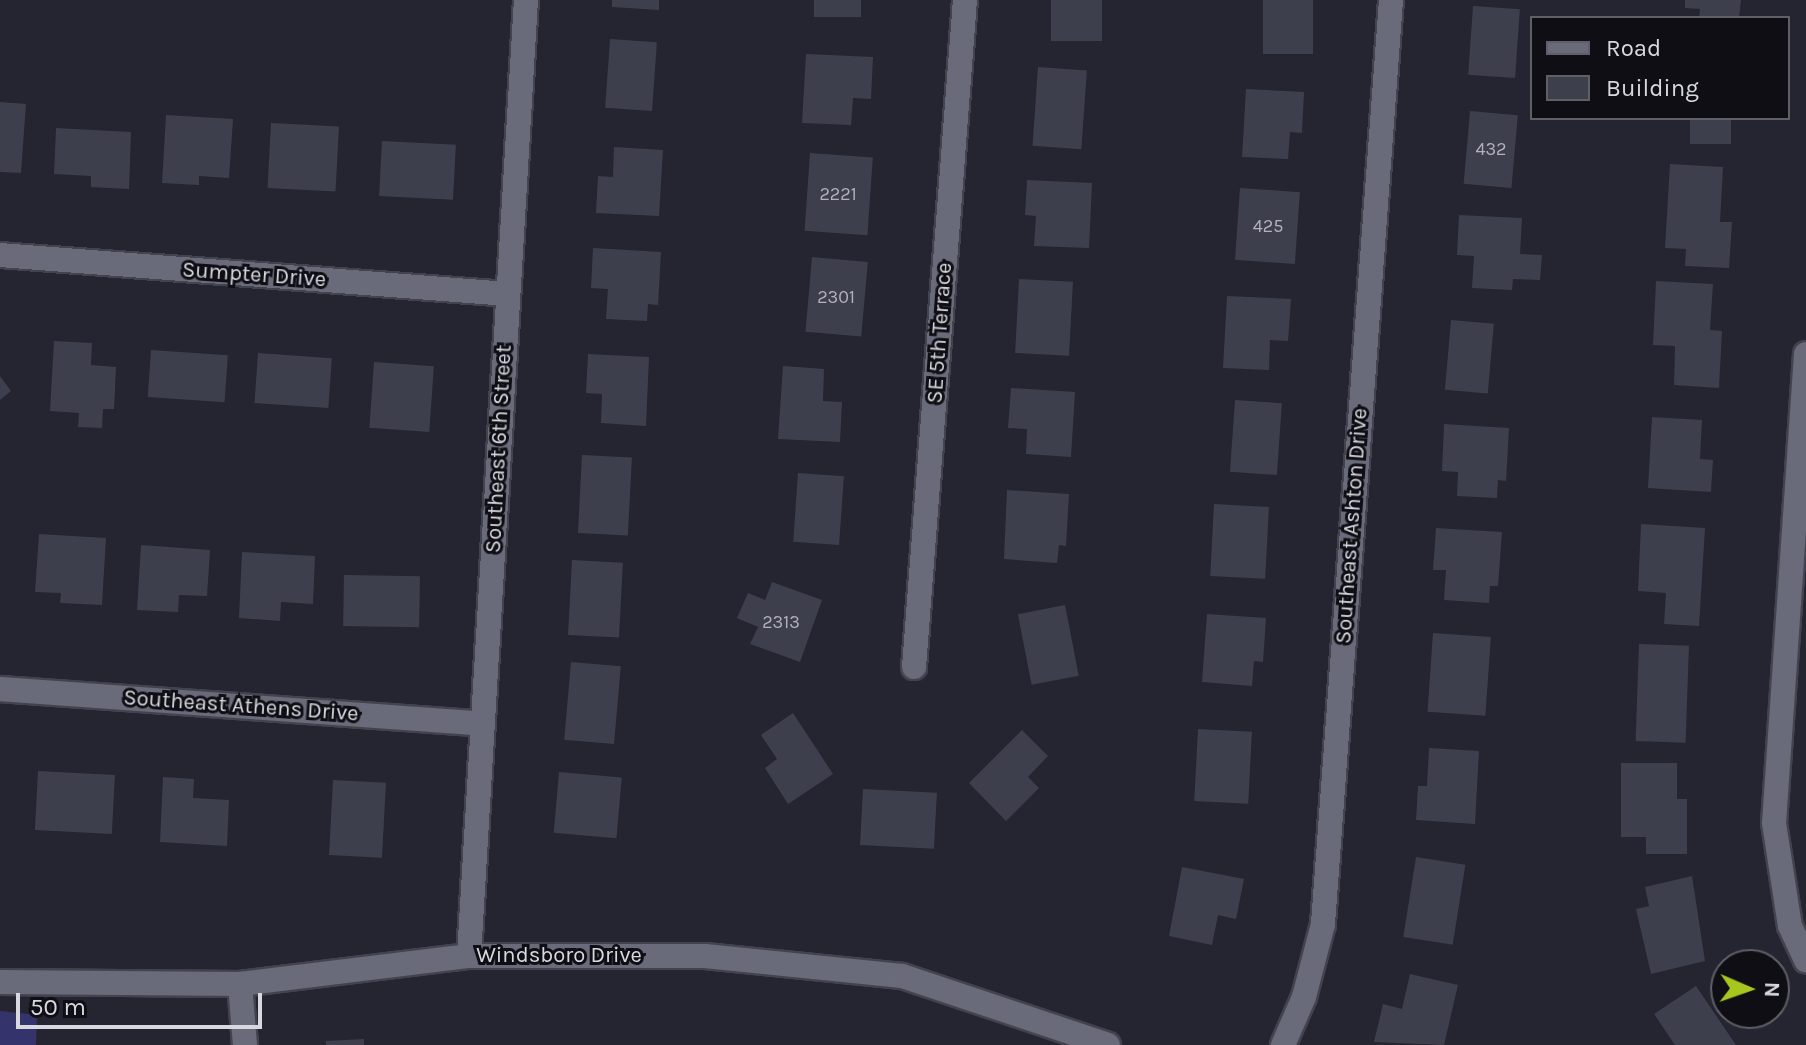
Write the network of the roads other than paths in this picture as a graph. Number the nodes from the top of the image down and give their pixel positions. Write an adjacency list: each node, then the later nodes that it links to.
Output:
1 (526, 0): 5 (street, Southeast 6th Street)
2 (965, 0): 7 (street, SE 5th Terrace)
3 (1391, 0): 16 (street, Southeast Ashton Drive)
4 (0, 255): 5 (street, Sumpter Drive)
5 (508, 294): 9 (street, Southeast 6th Street)
6 (1806, 354): 11 (street)
7 (914, 667)
8 (0, 689): 9 (street, Southeast Athens Drive)
9 (483, 724): 10 (street, Southeast 6th Street)
10 (469, 956): 13 (street, Windsboro Drive); 15 (street, Windsboro Drive)
11 (1806, 961)
12 (0, 982): 13 (street, Windsboro Drive)
13 (240, 984): 14 (street)
14 (245, 1045)
15 (1108, 1045)
16 (1283, 1045)

